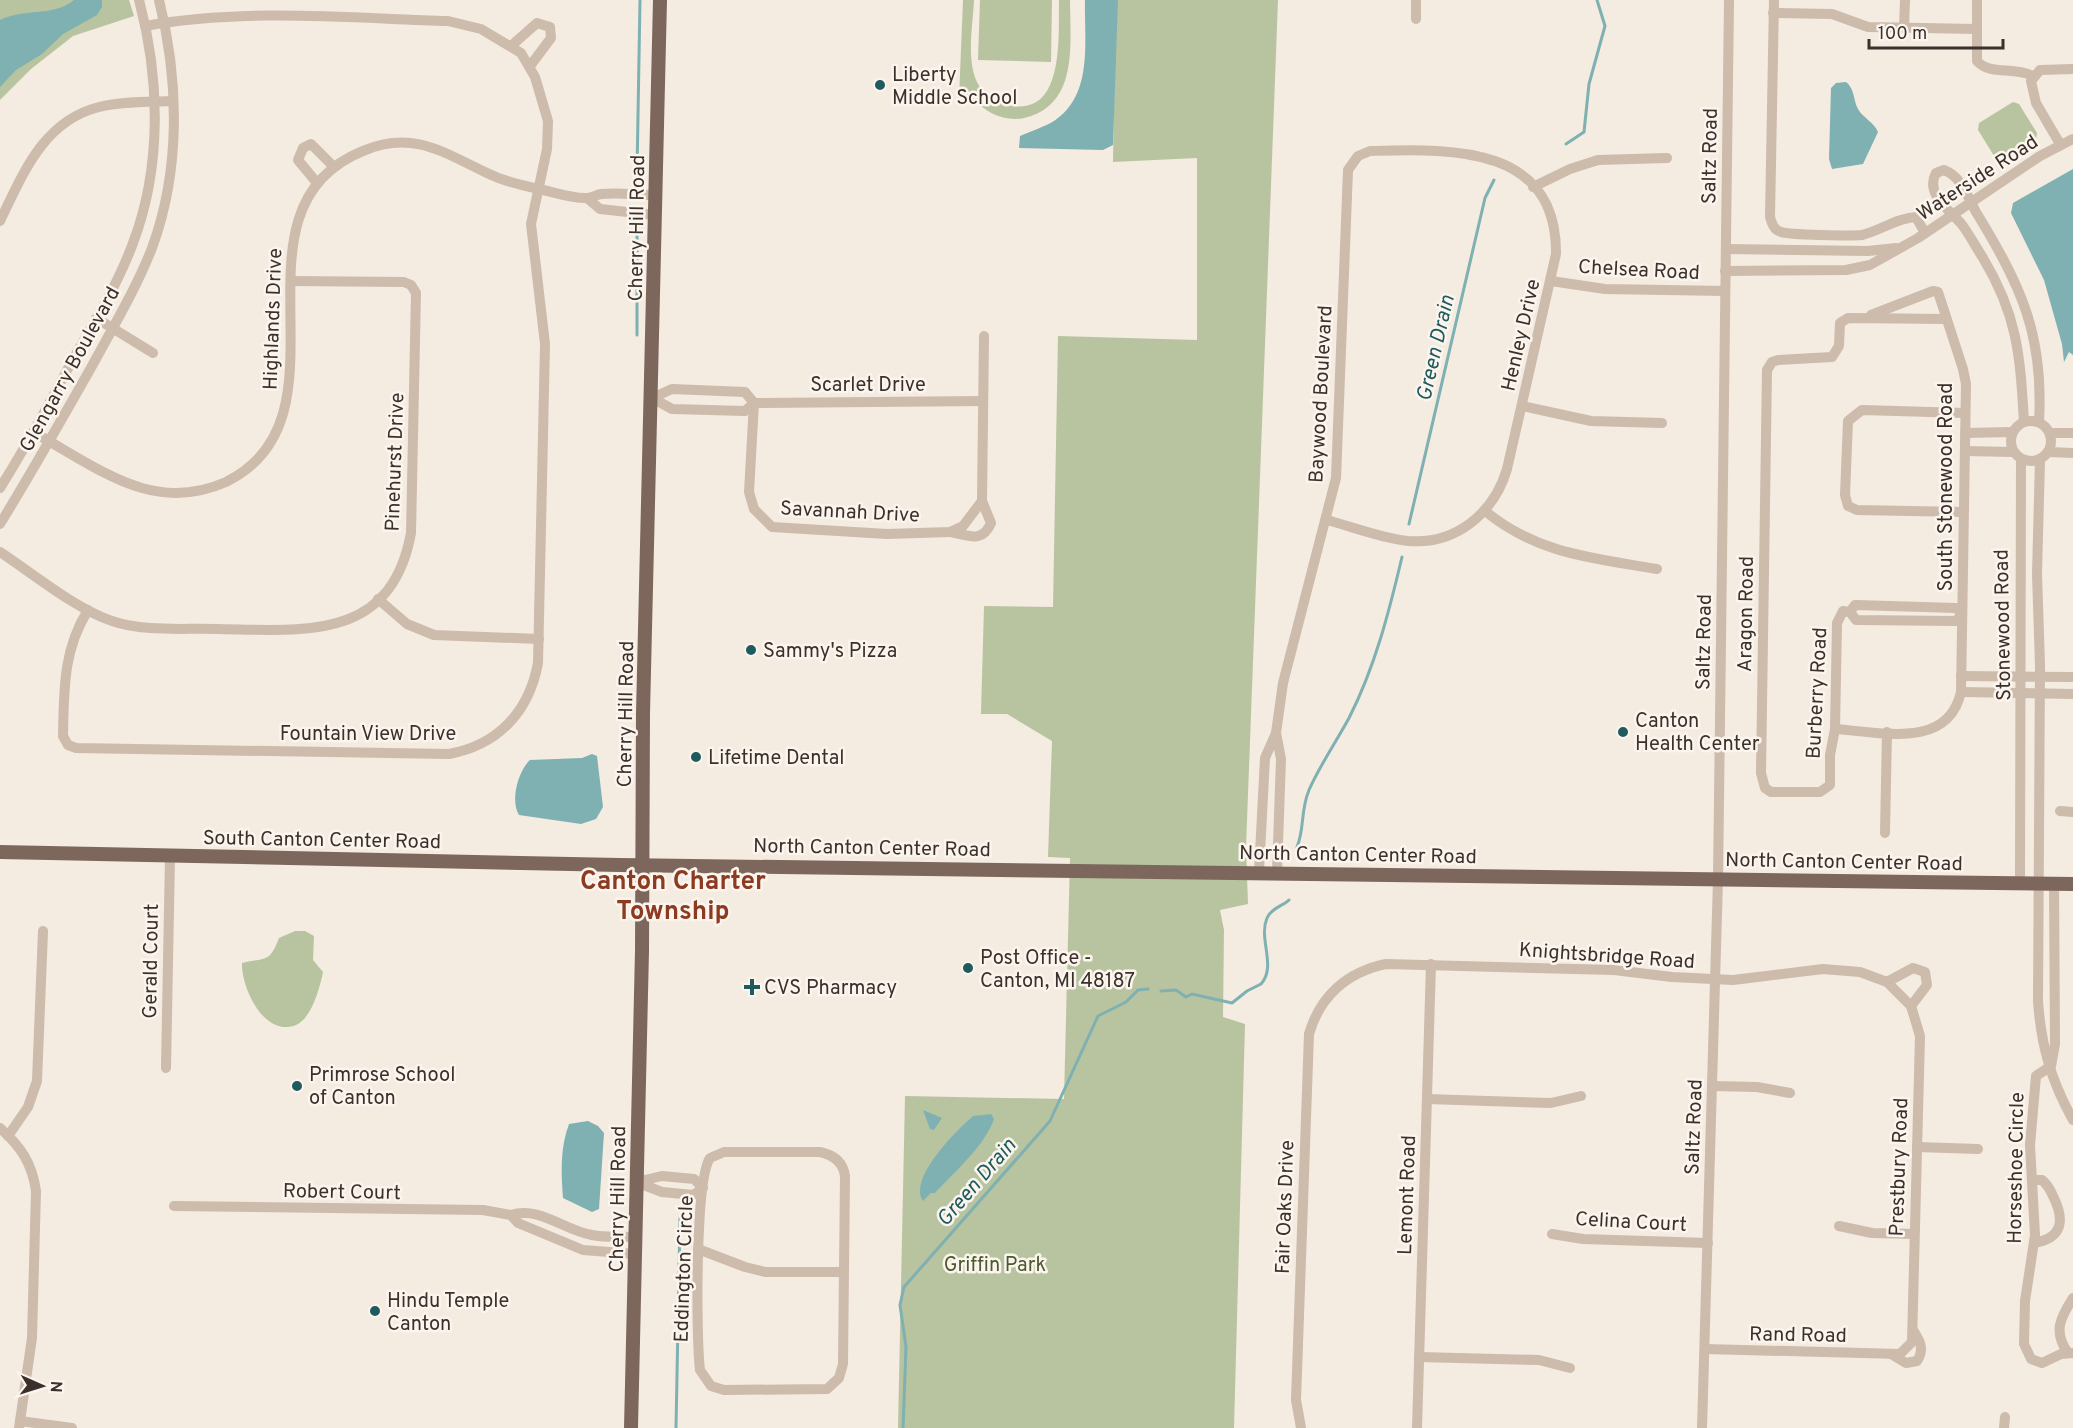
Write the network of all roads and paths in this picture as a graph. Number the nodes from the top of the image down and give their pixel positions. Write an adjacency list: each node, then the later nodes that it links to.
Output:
1 (139, 0): 12 (street, Glengarry Boulevard)
2 (159, 0): 11 (street, Glengarry Boulevard)
3 (660, 0): 29 (main road, Cherry Hill Road)
4 (1416, 0): 10 (street)
5 (1729, 0): 40 (street, Saltz Road)
6 (1774, 0): 9 (street)
7 (1905, 0): 13 (street)
8 (1977, 0): 14 (street)
9 (1773, 13): 13 (street); 37 (street)
10 (1416, 19)
11 (164, 23): 12 (street); 15 (street); 19 (street, Glengarry Boulevard)
12 (145, 26): 20 (street, Glengarry Boulevard)
13 (1904, 28): 14 (street)
14 (1976, 29): 18 (street)
15 (511, 46): 16 (street); 16 (street)
16 (530, 66): 28 (street, Fountain View Drive)
17 (2073, 69): 18 (street)
18 (2033, 76): 22 (street)
19 (173, 100): 20 (street); 36 (street, Glengarry Boulevard)
20 (155, 102): 34 (street, Glengarry Boulevard); 35 (street)
21 (2073, 139): 22 (street, Waterside Road)
22 (2060, 144): 31 (street, Waterside Road)
23 (1667, 158): 27 (street)
24 (1354, 160): 27 (street, Henley Drive); 78 (street, Baywood Boulevard)
25 (334, 167): 26 (street, Highlands Drive); 26 (street); 28 (street, Highlands Drive)
26 (317, 183): 44 (street, Highlands Drive)
27 (1533, 187): 45 (street, Henley Drive)
28 (537, 188): 30 (street, Highlands Drive); 86 (street, Fountain View Drive)
29 (655, 195): 30 (street, Highlands Drive); 32 (main road, Cherry Hill Road)
30 (587, 198): 32 (street, Highlands Drive)
31 (1971, 204): 33 (street, Waterside Road); 33 (street); 61 (street)
32 (654, 215): 54 (main road, Cherry Hill Road)
33 (1952, 215): 38 (street, Waterside Road); 60 (street)
34 (141, 220): 36 (street); 47 (street, Glengarry Boulevard)
35 (0, 221)
36 (159, 226): 50 (street, Glengarry Boulevard)
37 (1823, 233): 38 (street); 41 (street)
38 (1925, 233): 39 (street, Waterside Road)
39 (1903, 248): 41 (street, Waterside Road); 42 (street, Waterside Road)
40 (1726, 249): 41 (street, Waterside Road); 43 (street, Saltz Road)
41 (1823, 251): 42 (street)
42 (1822, 270): 43 (street, Waterside Road)
43 (1725, 271): 46 (street, Saltz Road)
44 (291, 281): 68 (street, Highlands Drive); 83 (street, Pinehurst Drive)
45 (1551, 281): 46 (street, Chelsea Road); 57 (street, Henley Drive)
46 (1725, 291): 109 (street, Saltz Road)
47 (96, 318): 50 (street); 63 (street, Glengarry Boulevard)
48 (1865, 318): 49 (street); 49 (street, South Stonewood Road); 98 (street, Aragon Road)
49 (1946, 319): 59 (street, South Stonewood Road)
50 (113, 327): 52 (street); 68 (street, Glengarry Boulevard)
51 (984, 336): 55 (street, Savannah Drive)
52 (153, 353)
53 (725, 391): 54 (street, Scarlet Drive); 56 (street, Scarlet Drive); 58 (street)
54 (652, 399): 58 (street, Scarlet Drive); 106 (main road, Cherry Hill Road)
55 (983, 401): 56 (street, Scarlet Drive); 75 (street, Savannah Drive)
56 (754, 403): 58 (street, Scarlet Drive); 80 (street, Savannah Drive)
57 (1522, 406): 62 (street); 76 (street, Henley Drive)
58 (724, 410)
59 (1965, 413): 65 (street, South Stonewood Road); 77 (street)
60 (2024, 422): 61 (street); 64 (street)
61 (2039, 422): 66 (street)
62 (1662, 423)
63 (33, 432): 68 (street, Highlands Drive); 74 (street, Glengarry Boulevard)
64 (2012, 432): 65 (street); 72 (street)
65 (1965, 433): 69 (street, South Stonewood Road)
66 (2050, 433): 67 (street); 70 (street)
67 (2073, 433)
68 (50, 442): 79 (street, Glengarry Boulevard)
69 (1965, 451): 72 (street); 77 (street, South Stonewood Road)
70 (2049, 452): 71 (street); 73 (street)
71 (2073, 453)
72 (2017, 456): 73 (street); 88 (street, Stonewood Road)
73 (2040, 460): 89 (street, Stonewood Road)
74 (0, 488)
75 (982, 501): 80 (street); 80 (street, Savannah Drive)
76 (1485, 511): 78 (street, Henley Drive); 82 (street)
77 (1963, 512): 85 (street, South Stonewood Road)
78 (1327, 520): 97 (street, Baywood Boulevard)
79 (0, 524)
80 (950, 532)
81 (0, 552): 84 (street, Pinehurst Drive)
82 (1657, 569)
83 (378, 600): 84 (street, Pinehurst Drive); 86 (street)
84 (88, 610): 86 (street, Fountain View Drive)
85 (1962, 614): 87 (street, South Stonewood Road); 95 (street, Burberry Road)
86 (539, 639)
87 (1961, 676): 88 (street); 91 (street, South Stonewood Road)
88 (2022, 677): 89 (street); 92 (street, Stonewood Road)
89 (2040, 677): 90 (street); 93 (street, Stonewood Road)
90 (2073, 677)
91 (1961, 692): 92 (street); 96 (street)
92 (2021, 694): 93 (street); 99 (street, Stonewood Road)
93 (2039, 694): 94 (street); 100 (street, Stonewood Road)
94 (2073, 694)
95 (1835, 729): 96 (street); 98 (street, Burberry Road)
96 (1887, 732): 103 (street)
97 (1276, 733): 107 (street, Baywood Boulevard); 108 (street, Baywood Boulevard)
98 (1830, 778)
99 (2022, 791): 100 (street); 110 (street, Stonewood Road)
100 (2040, 791): 111 (street, Stonewood Road)
101 (2061, 812): 102 (street)
102 (2073, 812)
103 (1885, 833)
104 (0, 852): 105 (main road, South Canton Center Road)
105 (170, 856): 106 (main road, South Canton Center Road); 125 (street, Gerald Court)
106 (643, 865): 107 (main road, North Canton Center Road); 135 (main road, Cherry Hill Road)
107 (1259, 872): 108 (main road, North Canton Center Road)
108 (1277, 872): 109 (main road, North Canton Center Road)
109 (1718, 879): 110 (main road, North Canton Center Road); 118 (street, Saltz Road)
110 (2020, 883): 111 (main road, North Canton Center Road)
111 (2038, 883): 112 (main road, North Canton Center Road); 114 (street, Horseshoe Circle)
112 (2054, 884): 113 (main road, North Canton Center Road); 115 (street, Horseshoe Circle)
113 (2073, 884)
114 (2037, 928): 115 (street); 122 (street, Horseshoe Circle)
115 (2054, 928): 123 (street, Horseshoe Circle)
116 (43, 931): 131 (street)
117 (1431, 964): 118 (street, Knightsbridge Road); 120 (street, Knightsbridge Road); 129 (street, Lemont Road)
118 (1715, 979): 119 (street, Knightsbridge Road); 126 (street, Saltz Road)
119 (1887, 982): 121 (street, Prestbury Road); 121 (street)
120 (1330, 993): 160 (street, Fair Oaks Drive)
121 (1911, 1006): 132 (street, Prestbury Road)
122 (2038, 1007): 123 (street); 124 (street, Horseshoe Circle)
123 (2054, 1007): 124 (street, Horseshoe Circle)
124 (2051, 1066): 130 (street, Horseshoe Circle); 134 (street, Horseshoe Circle)
125 (166, 1068)
126 (1712, 1086): 127 (street); 143 (street, Saltz Road)
127 (1790, 1093)
128 (1581, 1096): 129 (street)
129 (1427, 1099): 154 (street, Lemont Road)
130 (2073, 1120)
131 (4, 1132): 157 (street)
132 (1917, 1147): 133 (street); 141 (street, Prestbury Road)
133 (1978, 1149)
134 (2033, 1180): 144 (street, Horseshoe Circle); 144 (street)
135 (636, 1182): 136 (street); 136 (street); 142 (main road, Cherry Hill Road)
136 (703, 1188): 145 (street, Eddington Circle); 147 (street, Eddington Circle)
137 (174, 1206): 138 (street, Robert Court)
138 (511, 1215): 142 (street, Robert Court); 146 (street, Robert Court)
139 (1839, 1226): 141 (street)
140 (1552, 1234): 143 (street, Celina Court)
141 (1914, 1234): 149 (street, Prestbury Road)
142 (635, 1236): 146 (main road, Cherry Hill Road)
143 (1708, 1243): 150 (street, Saltz Road)
144 (2034, 1243): 152 (street, Horseshoe Circle)
145 (698, 1249): 147 (street); 147 (street, Eddington Circle)
146 (635, 1254): 159 (main road, Cherry Hill Road)
147 (844, 1272)
148 (2073, 1298): 152 (street)
149 (1913, 1330): 151 (street, Prestbury Road); 155 (street, Prestbury Road)
150 (1705, 1349): 153 (street, Rand Road); 162 (street, Saltz Road)
151 (1907, 1349): 153 (street, Rand Road)
152 (2071, 1353)
153 (1891, 1354): 155 (street, Rand Road)
154 (1419, 1357): 156 (street); 161 (street, Lemont Road)
155 (1917, 1361)
156 (1570, 1368)
157 (19, 1425): 158 (street)
158 (72, 1428)
159 (631, 1428)
160 (1301, 1428)
161 (1417, 1428)
162 (1702, 1428)

